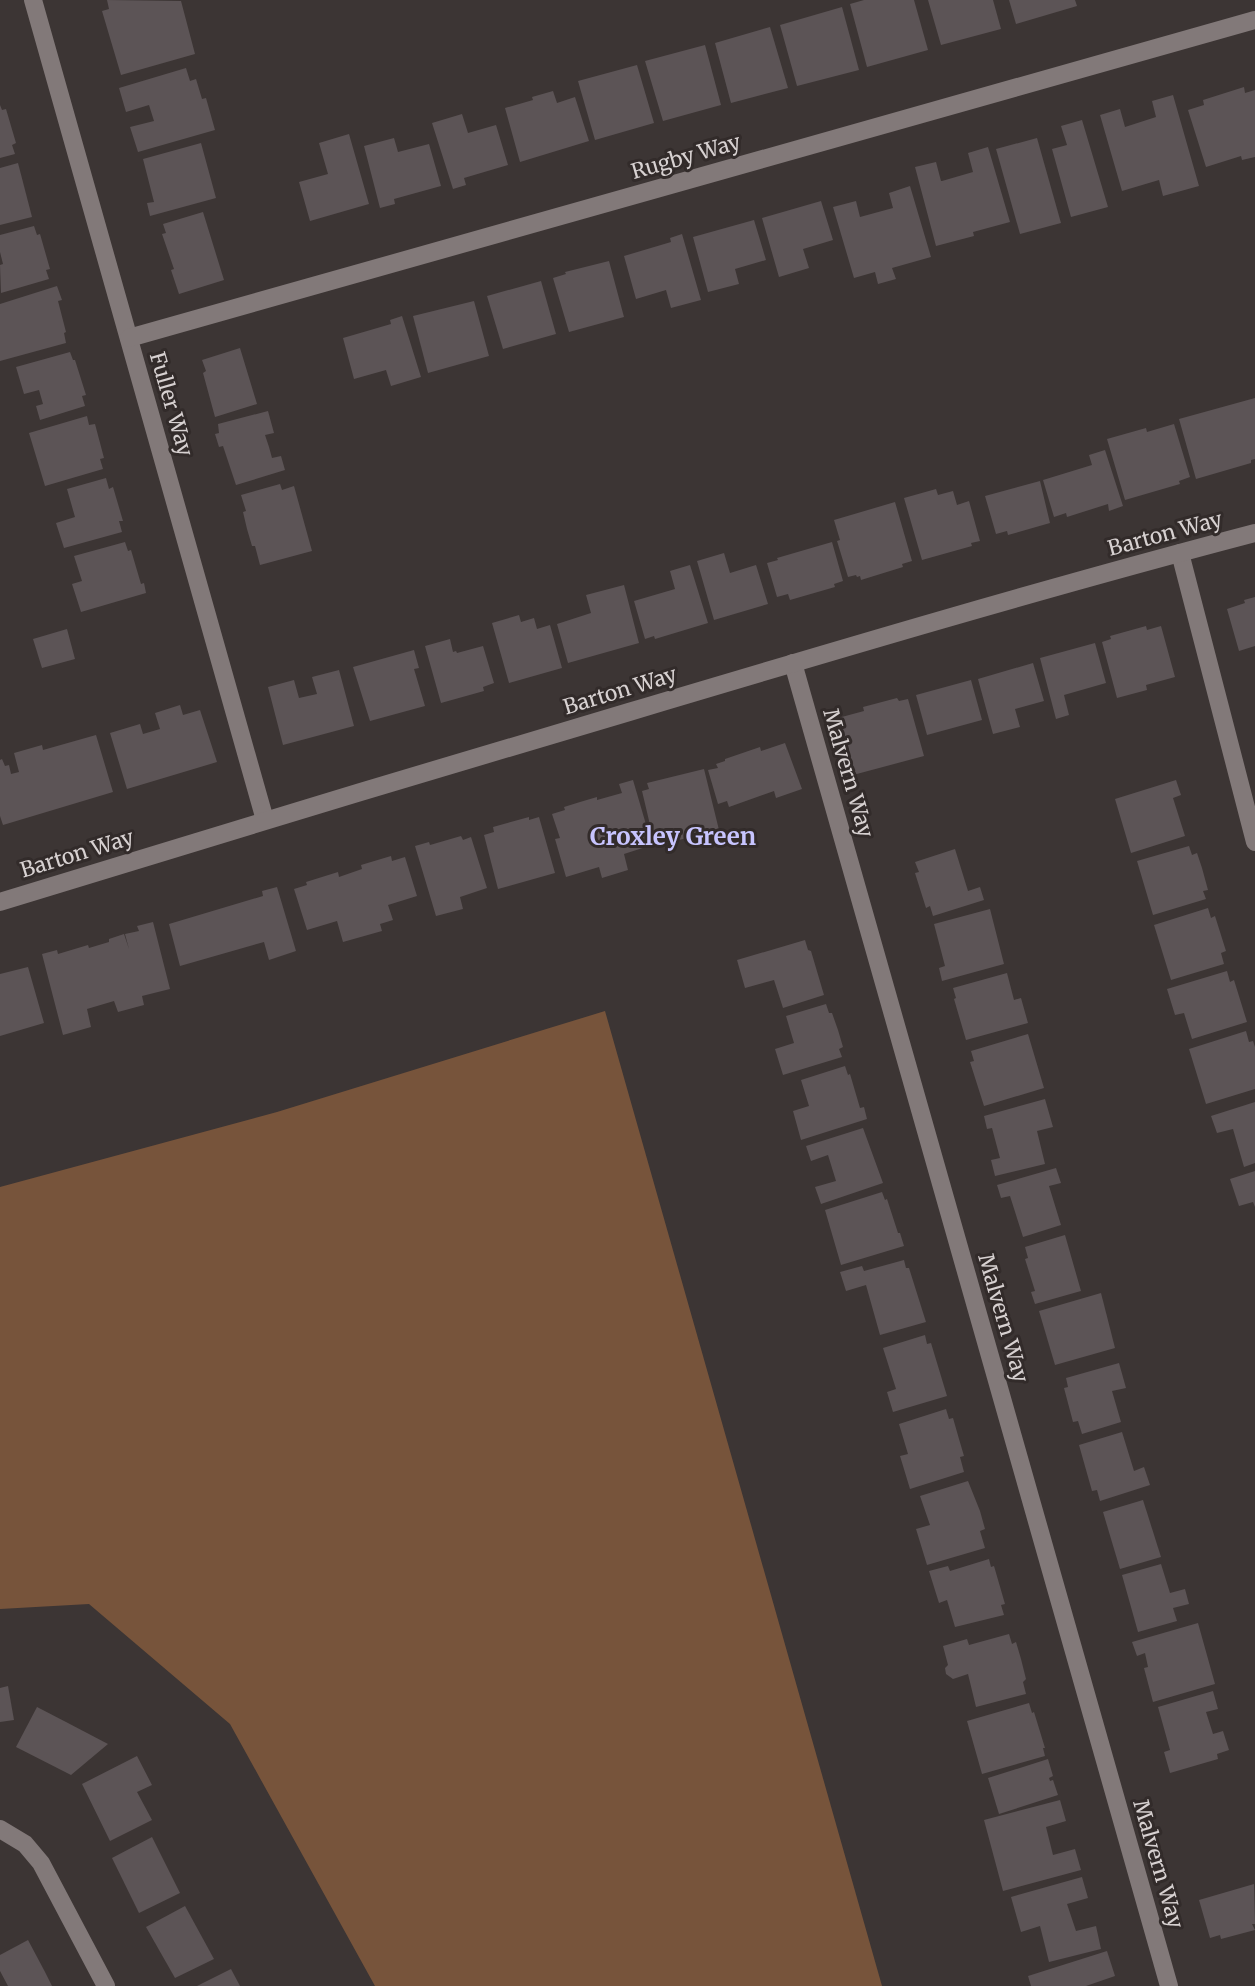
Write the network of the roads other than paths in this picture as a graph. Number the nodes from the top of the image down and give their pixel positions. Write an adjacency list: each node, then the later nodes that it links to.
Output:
1 (33, 0): 3 (street, Fuller Way)
2 (1255, 20): 3 (street, Rugby Way)
3 (129, 338): 7 (street, Fuller Way)
4 (1255, 533): 5 (street, Barton Way)
5 (1180, 553): 6 (street, Barton Way); 8 (street)
6 (793, 663): 7 (street, Barton Way); 12 (street, Malvern Way)
7 (265, 820): 9 (street, Barton Way)
8 (1255, 842)
9 (0, 902)
10 (0, 1829): 11 (street)
11 (106, 1986)
12 (1169, 1986)

